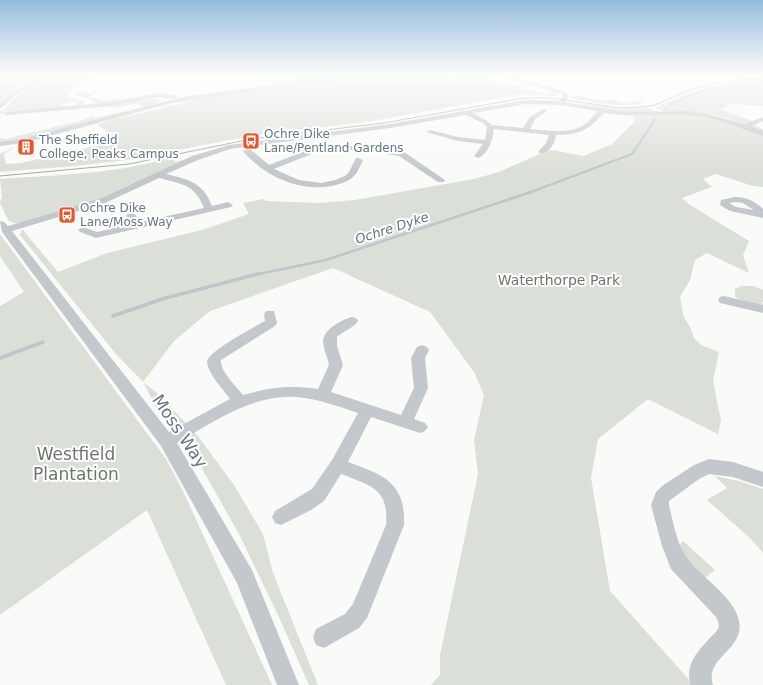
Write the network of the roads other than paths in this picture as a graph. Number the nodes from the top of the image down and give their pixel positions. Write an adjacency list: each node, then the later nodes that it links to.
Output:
1 (81, 107): 8 (street)
2 (154, 107): 17 (street)
3 (500, 107): 6 (street)
4 (581, 107): 5 (street)
5 (602, 111): 10 (street); 15 (street)
6 (468, 113): 11 (street); 13 (street)
7 (530, 113): 12 (street)
8 (8, 114)
9 (763, 119): 10 (street)
10 (746, 126): 16 (street)
11 (490, 127): 12 (street); 18 (street)
12 (526, 129): 15 (street)
13 (356, 131): 20 (street); 28 (street)
14 (430, 132): 18 (street)
15 (553, 133): 22 (street)
16 (763, 134)
17 (21, 141): 19 (street); 21 (street)
18 (487, 142): 24 (street)
19 (0, 144)
20 (357, 148): 26 (street); 27 (street)
21 (0, 149)
22 (548, 149)
23 (247, 151): 26 (street)
24 (493, 153)
25 (359, 160): 26 (street)
26 (269, 168)
27 (431, 173): 29 (street); 30 (street)
28 (159, 175): 32 (street); 34 (street)
29 (422, 175)
30 (441, 180)
31 (228, 205): 32 (street)
32 (209, 209): 35 (street)
33 (131, 215): 35 (street)
34 (2, 226): 47 (street, Moss Way)
35 (137, 226): 36 (street)
36 (83, 230)
37 (724, 300): 38 (street)
38 (763, 309)
39 (270, 314): 43 (street)
40 (352, 321): 42 (street)
41 (422, 350): 45 (street)
42 (322, 395): 43 (street); 44 (street)
43 (240, 401): 47 (street)
44 (368, 409): 45 (street); 48 (street)
45 (405, 422): 46 (street)
46 (420, 427)
47 (168, 442): 52 (street, Moss Way)
48 (338, 466): 50 (street); 51 (street)
49 (763, 480): 53 (street)
50 (281, 517)
51 (324, 637)
52 (288, 685)
53 (702, 685)

